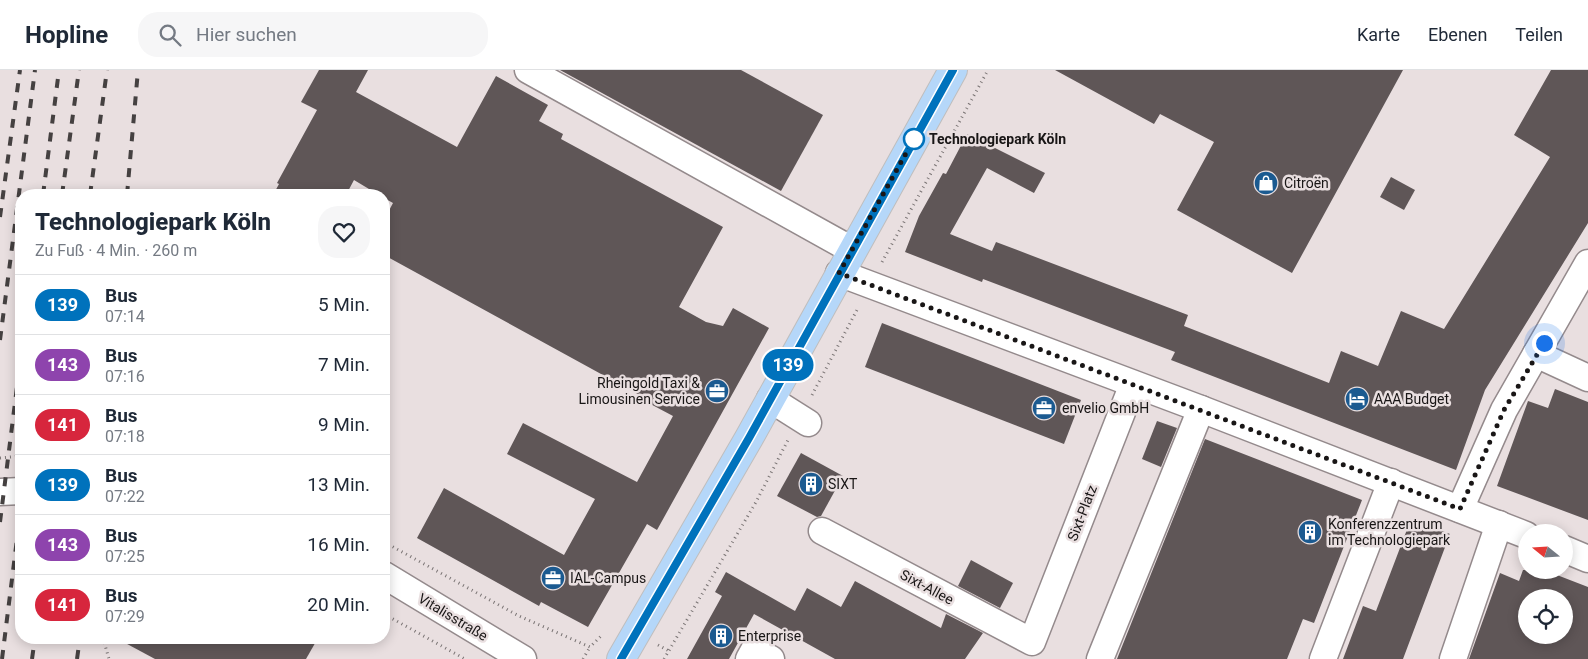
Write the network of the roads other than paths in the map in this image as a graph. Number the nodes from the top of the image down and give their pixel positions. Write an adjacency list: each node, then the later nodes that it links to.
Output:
1 (528, 70): 3 (street)
2 (953, 70): 3 (main road)
3 (845, 261): 7 (street); 8 (main road)
4 (1588, 262): 5 (street)
5 (1536, 354): 6 (street); 14 (street)
6 (1588, 378)
7 (1133, 384): 9 (street); 21 (street, Sixt-Platz)
8 (770, 399): 10 (street); 23 (main road)
9 (1201, 409): 11 (street); 26 (street)
10 (804, 420)
11 (1391, 482): 14 (street); 27 (street)
12 (15, 491): 13 (street)
13 (0, 492)
14 (1460, 509): 15 (street)
15 (1499, 524): 17 (street); 28 (street)
16 (822, 531): 21 (street, Sixt-Allee)
17 (1518, 532)
18 (1573, 553): 19 (street)
19 (1588, 559)
20 (390, 579): 22 (street, Vitalisstraße)
21 (1032, 642)
22 (523, 659)
23 (621, 659)
24 (749, 659): 25 (street)
25 (771, 659)
26 (1100, 659)
27 (1323, 659)
28 (1453, 659)

